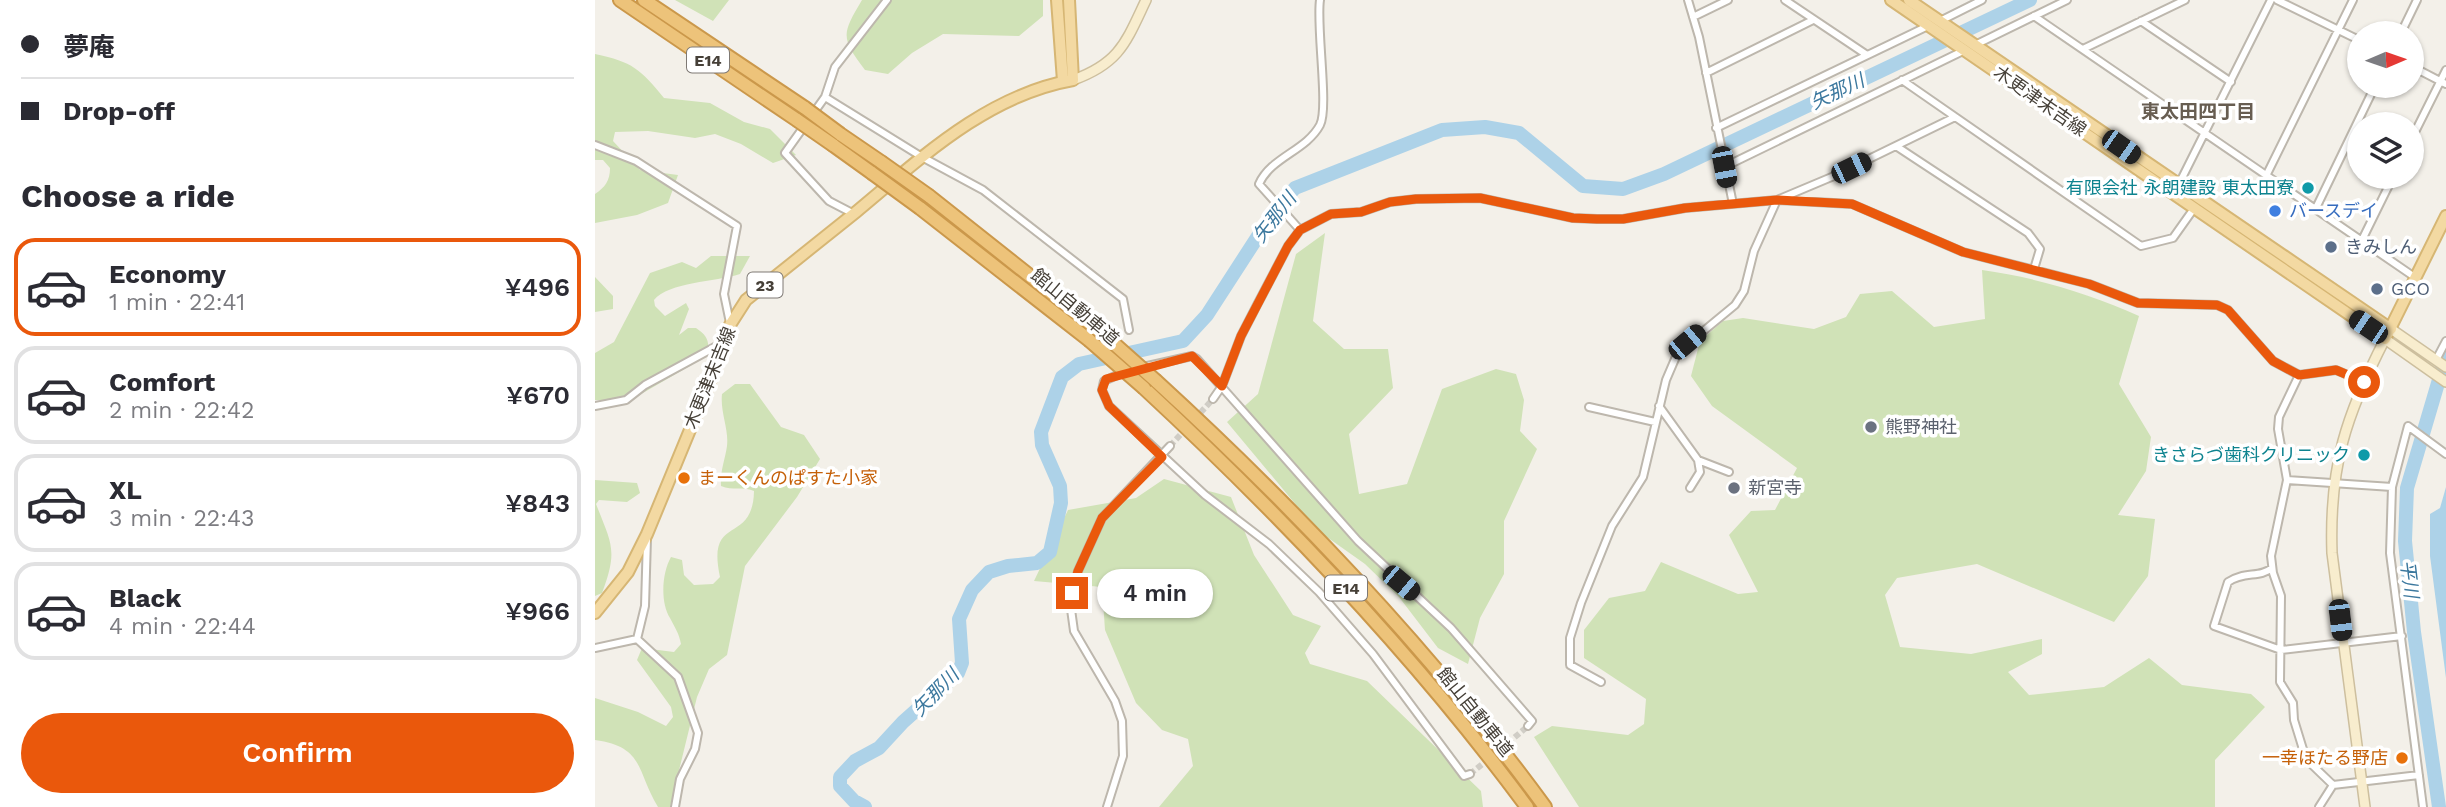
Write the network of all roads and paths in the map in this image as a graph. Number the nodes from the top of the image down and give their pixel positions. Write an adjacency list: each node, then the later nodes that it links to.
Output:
1 (620, 0): 44 (highway, 館山自動車道 / E14, bridge)
2 (644, 0): 44 (highway, 館山自動車道 / E14, bridge)
3 (887, 0): 38 (street)
4 (1057, 0): 35 (main road)
5 (1069, 0): 35 (main road)
6 (1146, 0): 35 (street)
7 (1320, 0): 58 (street)
8 (1688, 0): 21 (street)
9 (1728, 0): 21 (street)
10 (1785, 0): 22 (street)
11 (1891, 0): 25 (main road, 木更津末吉線)
12 (1909, 0): 25 (main road, 木更津末吉線)
13 (1982, 0): 25 (street)
14 (2067, 0): 20 (street)
15 (2185, 0): 23 (street)
16 (2271, 0): 36 (street)
17 (2277, 0): 26 (street)
18 (2353, 0): 26 (street)
19 (2417, 0): 24 (street)
20 (2034, 16): 28 (street); 29 (street)
21 (1693, 17): 33 (street)
22 (1813, 20): 30 (street); 33 (street)
23 (2141, 21): 29 (street); 36 (street)
24 (2407, 21)
25 (1934, 23): 28 (main road, 木更津末吉線); 30 (street)
26 (2338, 30): 27 (street); 49 (street)
27 (2347, 34)
28 (1970, 47): 34 (street); 51 (main road, 木更津末吉線)
29 (2083, 50): 43 (street)
30 (1867, 55): 42 (street)
31 (2446, 69): 37 (street)
32 (2424, 72): 37 (street)
33 (1706, 73): 42 (street)
34 (1902, 80): 41 (street); 48 (street)
35 (1068, 81): 47 (main road, 木更津末吉線 / 23)
36 (2231, 82): 43 (street)
37 (2443, 82): 40 (street)
38 (825, 97): 47 (street); 56 (street)
39 (2369, 98): 55 (street)
40 (2424, 116)
41 (1955, 117): 46 (street); 54 (street)
42 (1717, 130): 48 (street)
43 (2206, 132): 49 (street); 51 (street)
44 (837, 140): 62 (highway, 館山自動車道 / E14, bridge); 62 (highway, 館山自動車道 / E14, bridge)
45 (595, 145): 63 (street)
46 (1896, 146): 52 (street); 60 (street)
47 (922, 157): 56 (main road, 木更津末吉線 / 23); 64 (street)
48 (1723, 164): 53 (street)
49 (2267, 174): 55 (street)
50 (2387, 189): 59 (street)
51 (2176, 190): 54 (main road, 木更津末吉線)
52 (1777, 200): 53 (street); 60 (street); 75 (street)
53 (1733, 204): 58 (street)
54 (2197, 204): 65 (main road, 木更津末吉線)
55 (2316, 208): 59 (street)
56 (854, 214): 63 (main road, 木更津末吉線 / 23)
57 (2446, 216): 61 (main road)
58 (1300, 230): 72 (street)
59 (2362, 240): 61 (street)
60 (2034, 269): 69 (street)
61 (2416, 278): 65 (main road)
62 (1042, 293): 103 (highway, 館山自動車道 / E14, bridge); 104 (highway, 館山自動車道 / E14, bridge)
63 (730, 325): 66 (main road, 木更津末吉線 / 23)
64 (1129, 330)
65 (2388, 334): 68 (street); 70 (street); 71 (street)
66 (726, 341): 74 (street); 87 (main road, 木更津末吉線 / 23)
67 (2446, 341): 68 (street)
68 (2442, 364)
69 (2299, 375): 71 (street); 83 (street)
70 (2441, 379)
71 (2364, 382): 84 (street)
72 (1222, 386): 73 (street); 80 (street); 96 (street)
73 (1213, 399)
74 (595, 406)
75 (1659, 406): 77 (street); 81 (street)
76 (1589, 407): 77 (street)
77 (1655, 422): 95 (street)
78 (1170, 446): 80 (street)
79 (2446, 454): 85 (street)
80 (1162, 457): 97 (street); 102 (street)
81 (1698, 460): 82 (street); 86 (street)
82 (1729, 472)
83 (2287, 480): 84 (street); 88 (street)
84 (2335, 481): 85 (street); 92 (street)
85 (2392, 487): 90 (street)
86 (1690, 488)
87 (647, 534): 89 (main road, 木更津末吉線 / 23); 91 (street)
88 (2272, 568): 94 (street); 94 (street)
89 (598, 607)
90 (2402, 636): 92 (street); 98 (street)
91 (637, 639): 93 (street); 101 (street)
92 (2343, 643): 94 (street); 99 (street)
93 (595, 648)
94 (2281, 650): 100 (street)
95 (1601, 682)
96 (1528, 726)
97 (1469, 774)
98 (2419, 775): 99 (street); 107 (street)
99 (2362, 782): 100 (street); 106 (street)
100 (2333, 785): 105 (street)
101 (675, 807)
102 (1107, 807)
103 (1527, 807)
104 (1545, 807)
105 (2319, 807)
106 (2365, 807)
107 (2423, 807)

